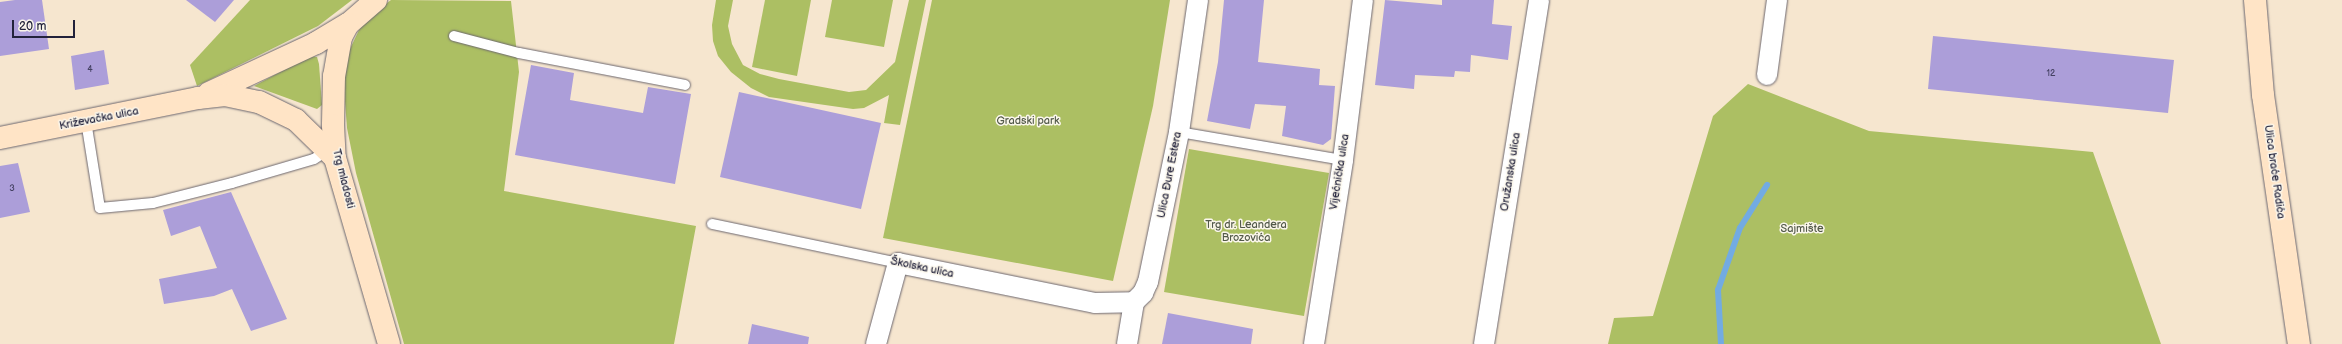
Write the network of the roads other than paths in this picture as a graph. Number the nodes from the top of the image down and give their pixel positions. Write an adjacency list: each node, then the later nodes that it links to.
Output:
1 (376, 0): 7 (main road, Trg mladosti)
2 (1198, 0): 13 (street, Ulica Đure Estera)
3 (1363, 0): 16 (street, Vijećnička ulica)
4 (1539, 0): 24 (street, Oružanska ulica)
5 (1777, 0): 9 (street)
6 (2255, 0): 25 (main road, Ulica braće Radića)
7 (348, 24): 11 (main road, Križevačka ulica); 15 (main road, Trg mladosti)
8 (454, 36): 10 (lane)
9 (1767, 76)
10 (685, 85)
11 (198, 98): 12 (main road, Križevačka ulica); 15 (main road, Križevačka ulica)
12 (86, 121): 14 (main road, Križevačka ulica); 15 (lane)
13 (1179, 132): 16 (lane); 19 (street, Ulica Đure Estera)
14 (0, 138)
15 (332, 154): 20 (main road, Trg mladosti)
16 (1342, 160): 23 (street, Vijećnička ulica)
17 (712, 224): 18 (lane, Školska ulica)
18 (898, 263): 19 (street, Školska ulica); 21 (street)
19 (1134, 302): 22 (street, Ulica Đure Estera)
20 (389, 344)
21 (876, 344)
22 (1127, 344)
23 (1314, 344)
24 (1484, 344)
25 (2299, 344)

